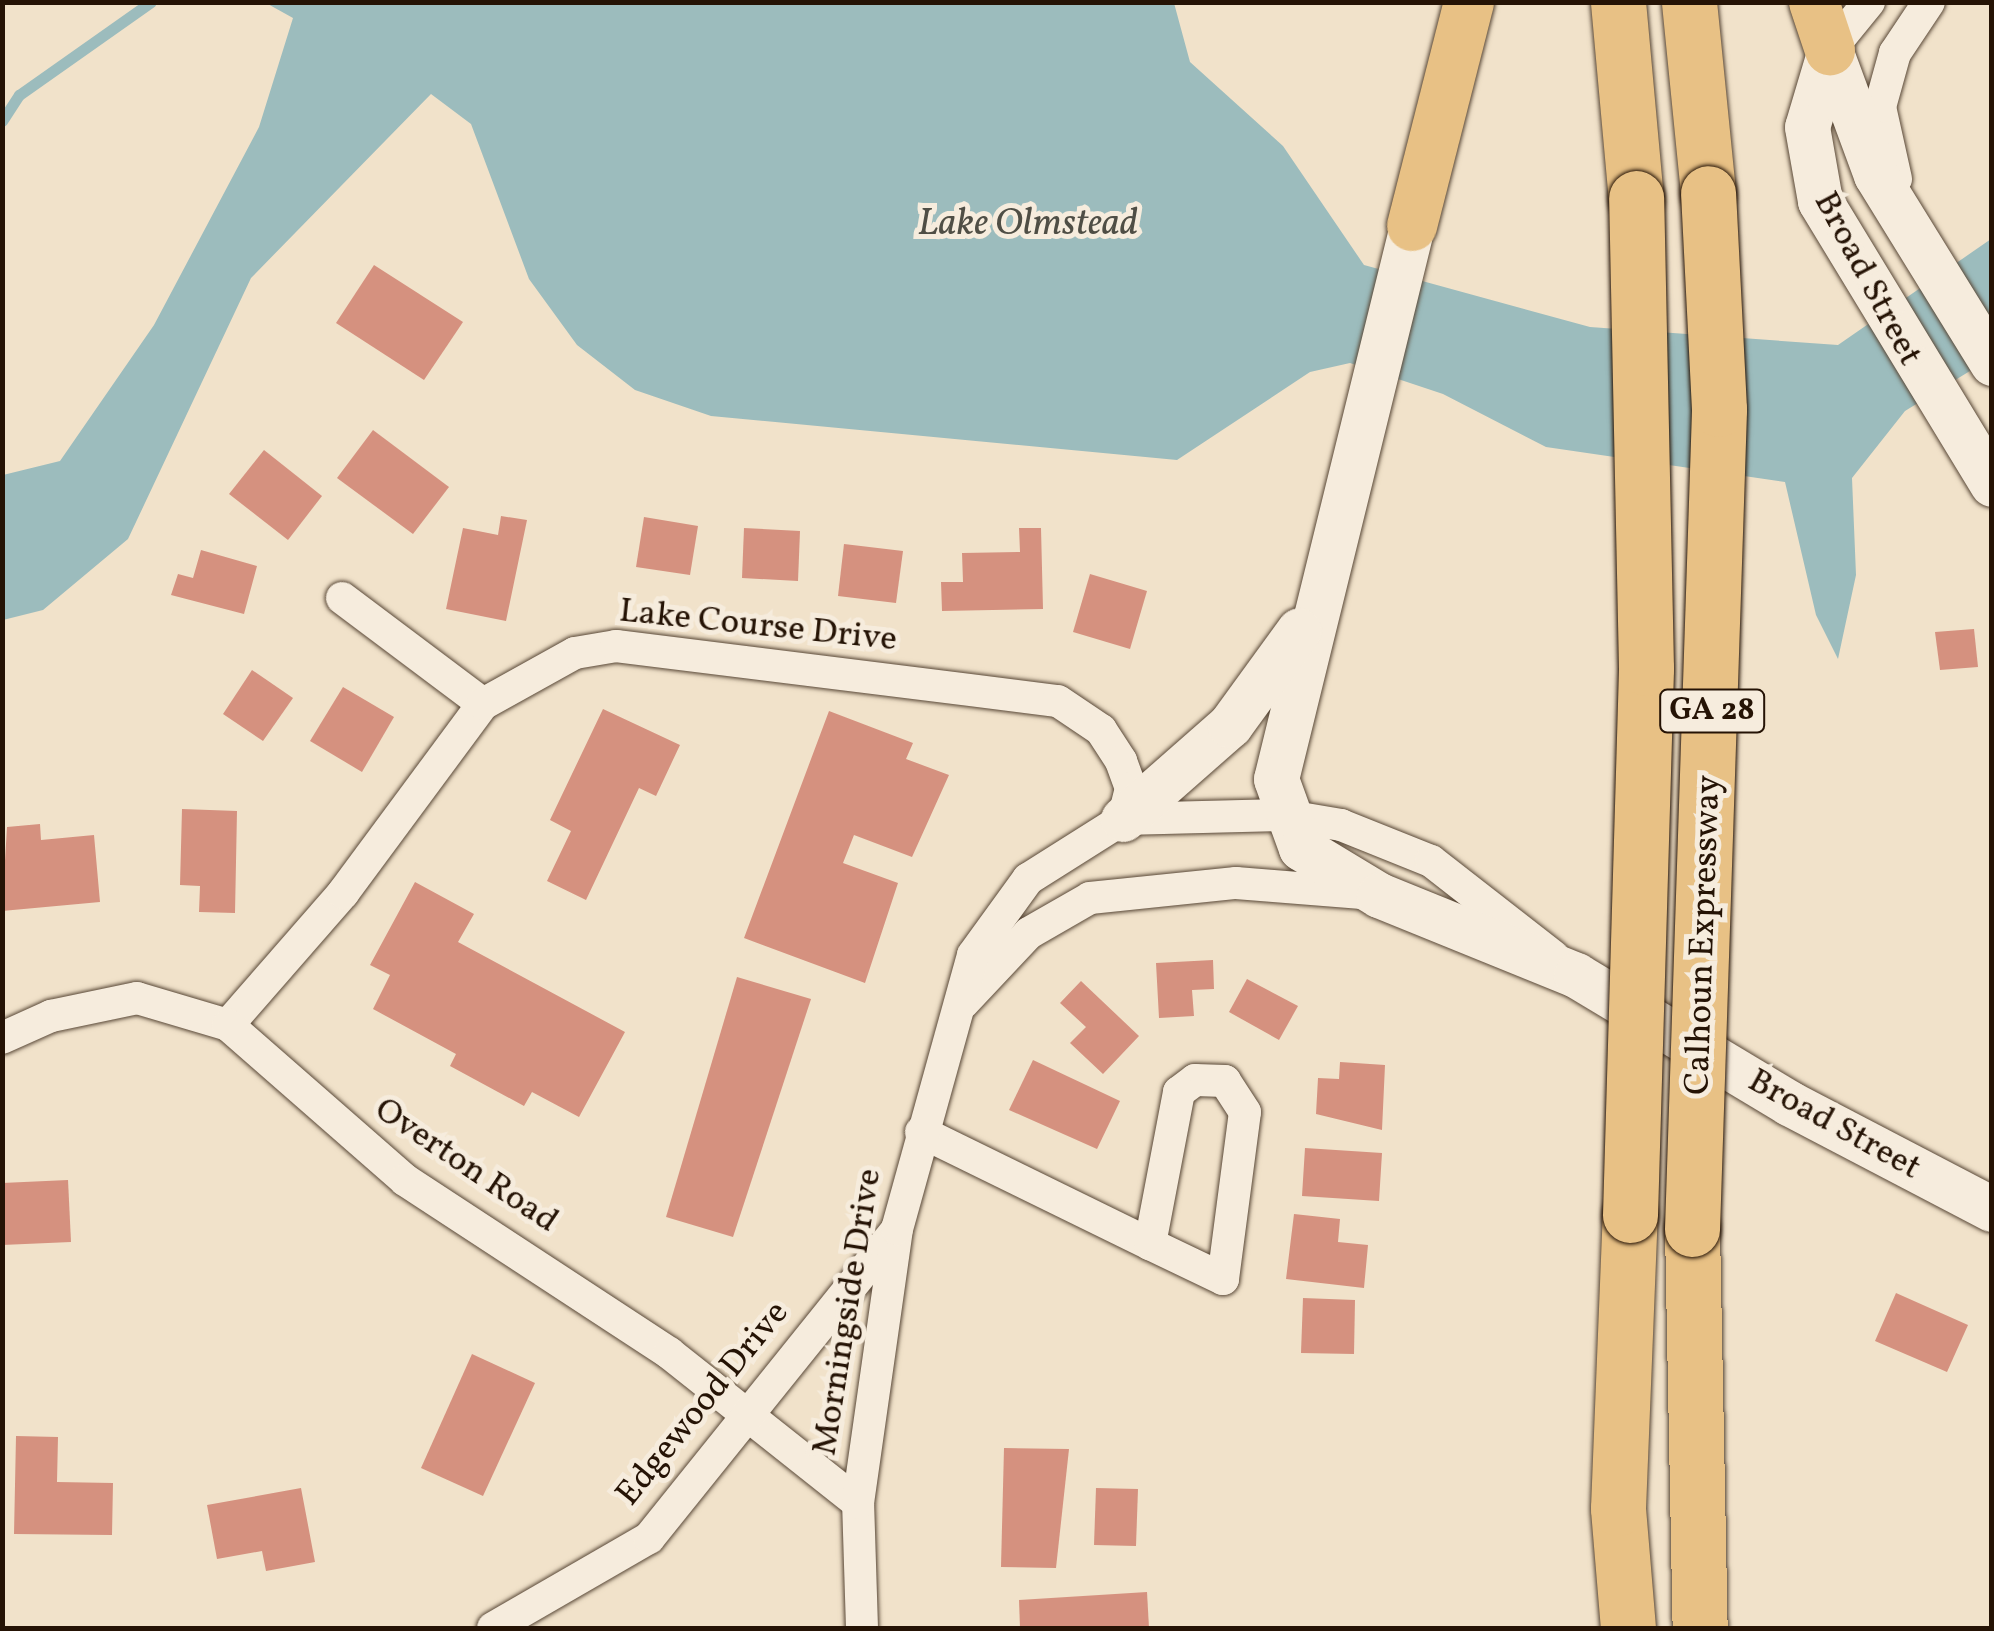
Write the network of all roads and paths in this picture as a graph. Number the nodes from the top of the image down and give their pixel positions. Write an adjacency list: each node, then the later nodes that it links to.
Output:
1 (1470, 2): 8 (main road)
2 (1618, 2): 30 (highway, Calhoun Expressway / GA 28, bridge)
3 (1690, 2): 31 (highway, Calhoun Expressway / GA 28, bridge)
4 (1814, 2): 7 (main road)
5 (1868, 2): 7 (street)
6 (1929, 2): 9 (street)
7 (1830, 50): 9 (main road, Broad Street); 11 (main road, Broad Street)
8 (1412, 226): 13 (main road)
9 (1907, 227): 10 (main road, Broad Street)
10 (1992, 363)
11 (1992, 484)
12 (342, 598): 14 (street)
13 (1312, 612): 15 (main road); 16 (main road)
14 (483, 704): 16 (street, Lake Course Drive); 20 (street, Lake Course Drive)
15 (1282, 815): 16 (street); 17 (main road, Broad Street); 18 (street, Broad Street)
16 (1123, 819): 19 (street, Morningside Drive)
17 (1379, 894): 18 (main road, Broad Street); 19 (street, Morningside Drive)
18 (1576, 975): 23 (main road, Broad Street)
19 (953, 1014): 22 (street, Morningside Drive)
20 (228, 1026): 21 (street, Overton Road); 26 (street, Overton Road)
21 (2, 1038)
22 (921, 1132): 24 (street, Morningside Drive); 25 (street)
23 (1992, 1209)
24 (897, 1229): 26 (street, Edgewood Drive); 27 (street, Morningside Drive)
25 (1150, 1244): 25 (street)
26 (747, 1412): 27 (street, Overton Road); 28 (street, Edgewood Drive)
27 (858, 1503): 29 (street, Morningside Drive)
28 (493, 1628)
29 (862, 1628)
30 (1628, 1628)
31 (1700, 1628)

